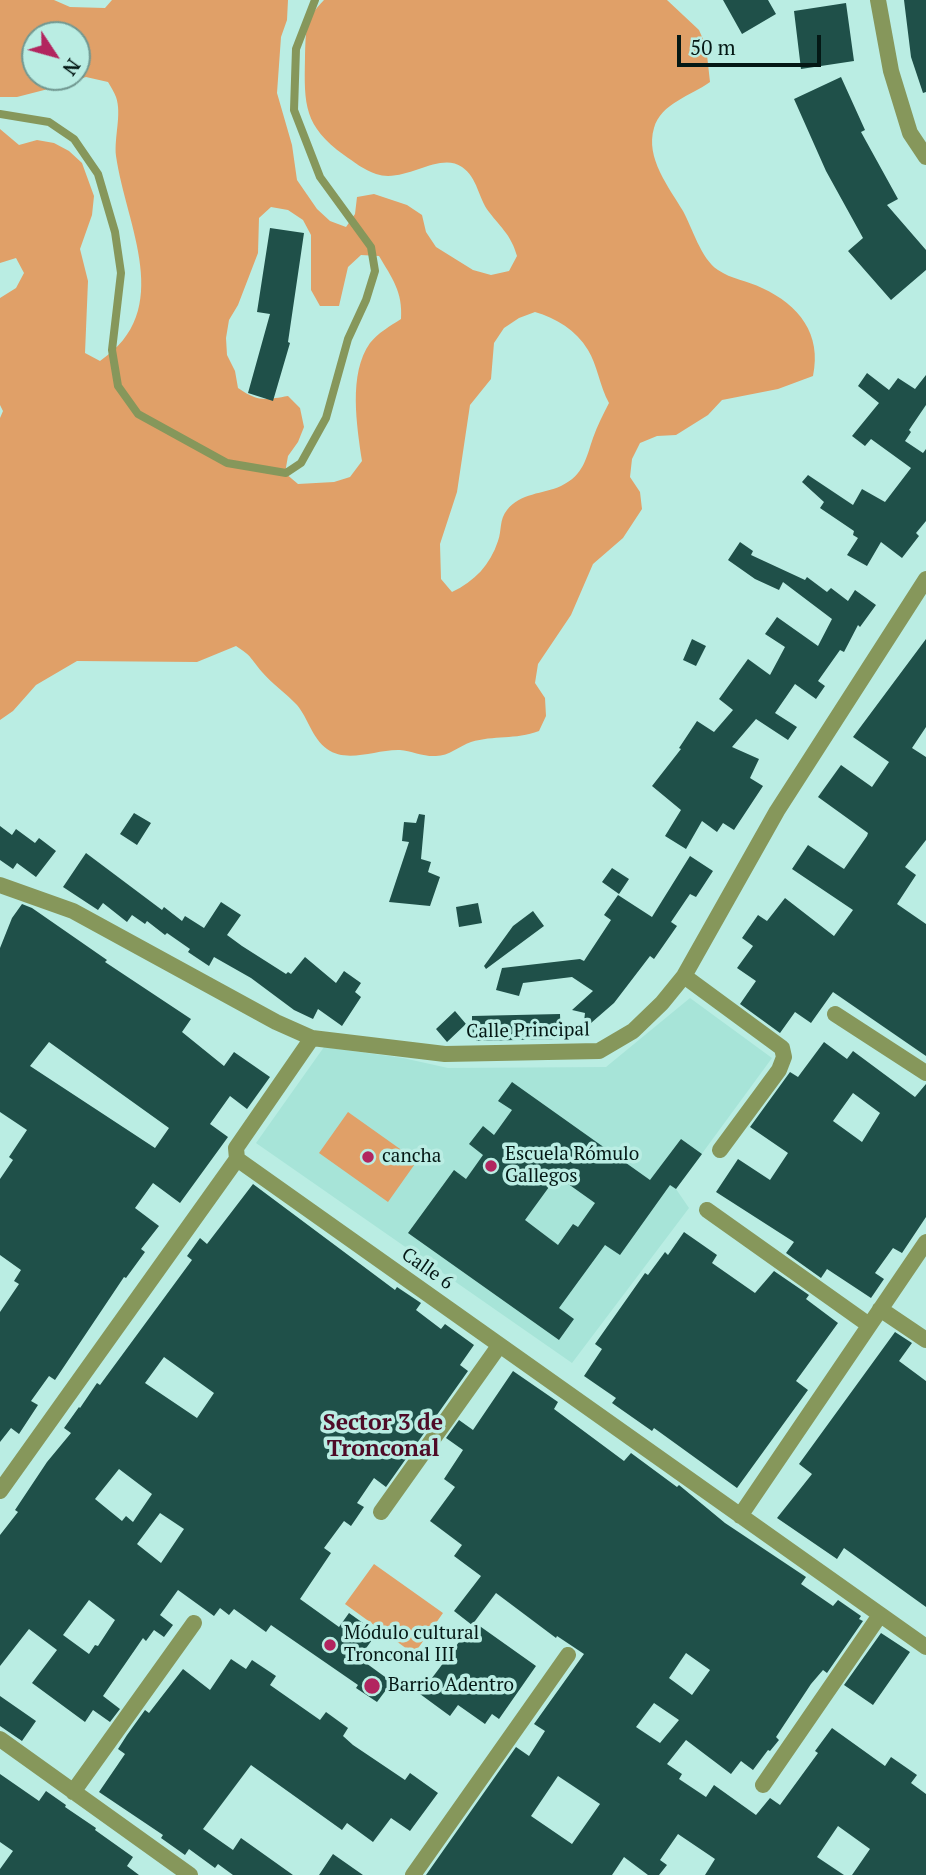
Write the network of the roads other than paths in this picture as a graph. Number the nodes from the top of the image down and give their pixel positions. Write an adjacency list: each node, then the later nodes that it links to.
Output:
1 (315, 0): 3 (lane)
2 (878, 0): 4 (street)
3 (0, 114)
4 (926, 158)
5 (926, 579): 7 (street, Calle Principal)
6 (0, 885): 9 (street, Calle Principal)
7 (684, 976): 9 (street, Calle Principal); 11 (street)
8 (835, 1014): 10 (street)
9 (312, 1038): 12 (street)
10 (926, 1073)
11 (720, 1150)
12 (237, 1159): 18 (street, Calle 6); 19 (street)
13 (707, 1210): 16 (street)
14 (926, 1242): 15 (street)
15 (880, 1308): 16 (street); 17 (street)
16 (869, 1325): 21 (street)
17 (926, 1340)
18 (499, 1346): 20 (street); 21 (street, Calle 6)
19 (0, 1491)
20 (381, 1512)
21 (740, 1516): 22 (street, Calle 6)
22 (880, 1615): 24 (street, Calle 6); 27 (street)
23 (194, 1623): 28 (street)
24 (926, 1647)
25 (568, 1655): 30 (street)
26 (0, 1739): 28 (street)
27 (763, 1785)
28 (74, 1792): 29 (street)
29 (190, 1875)
30 (412, 1875)

